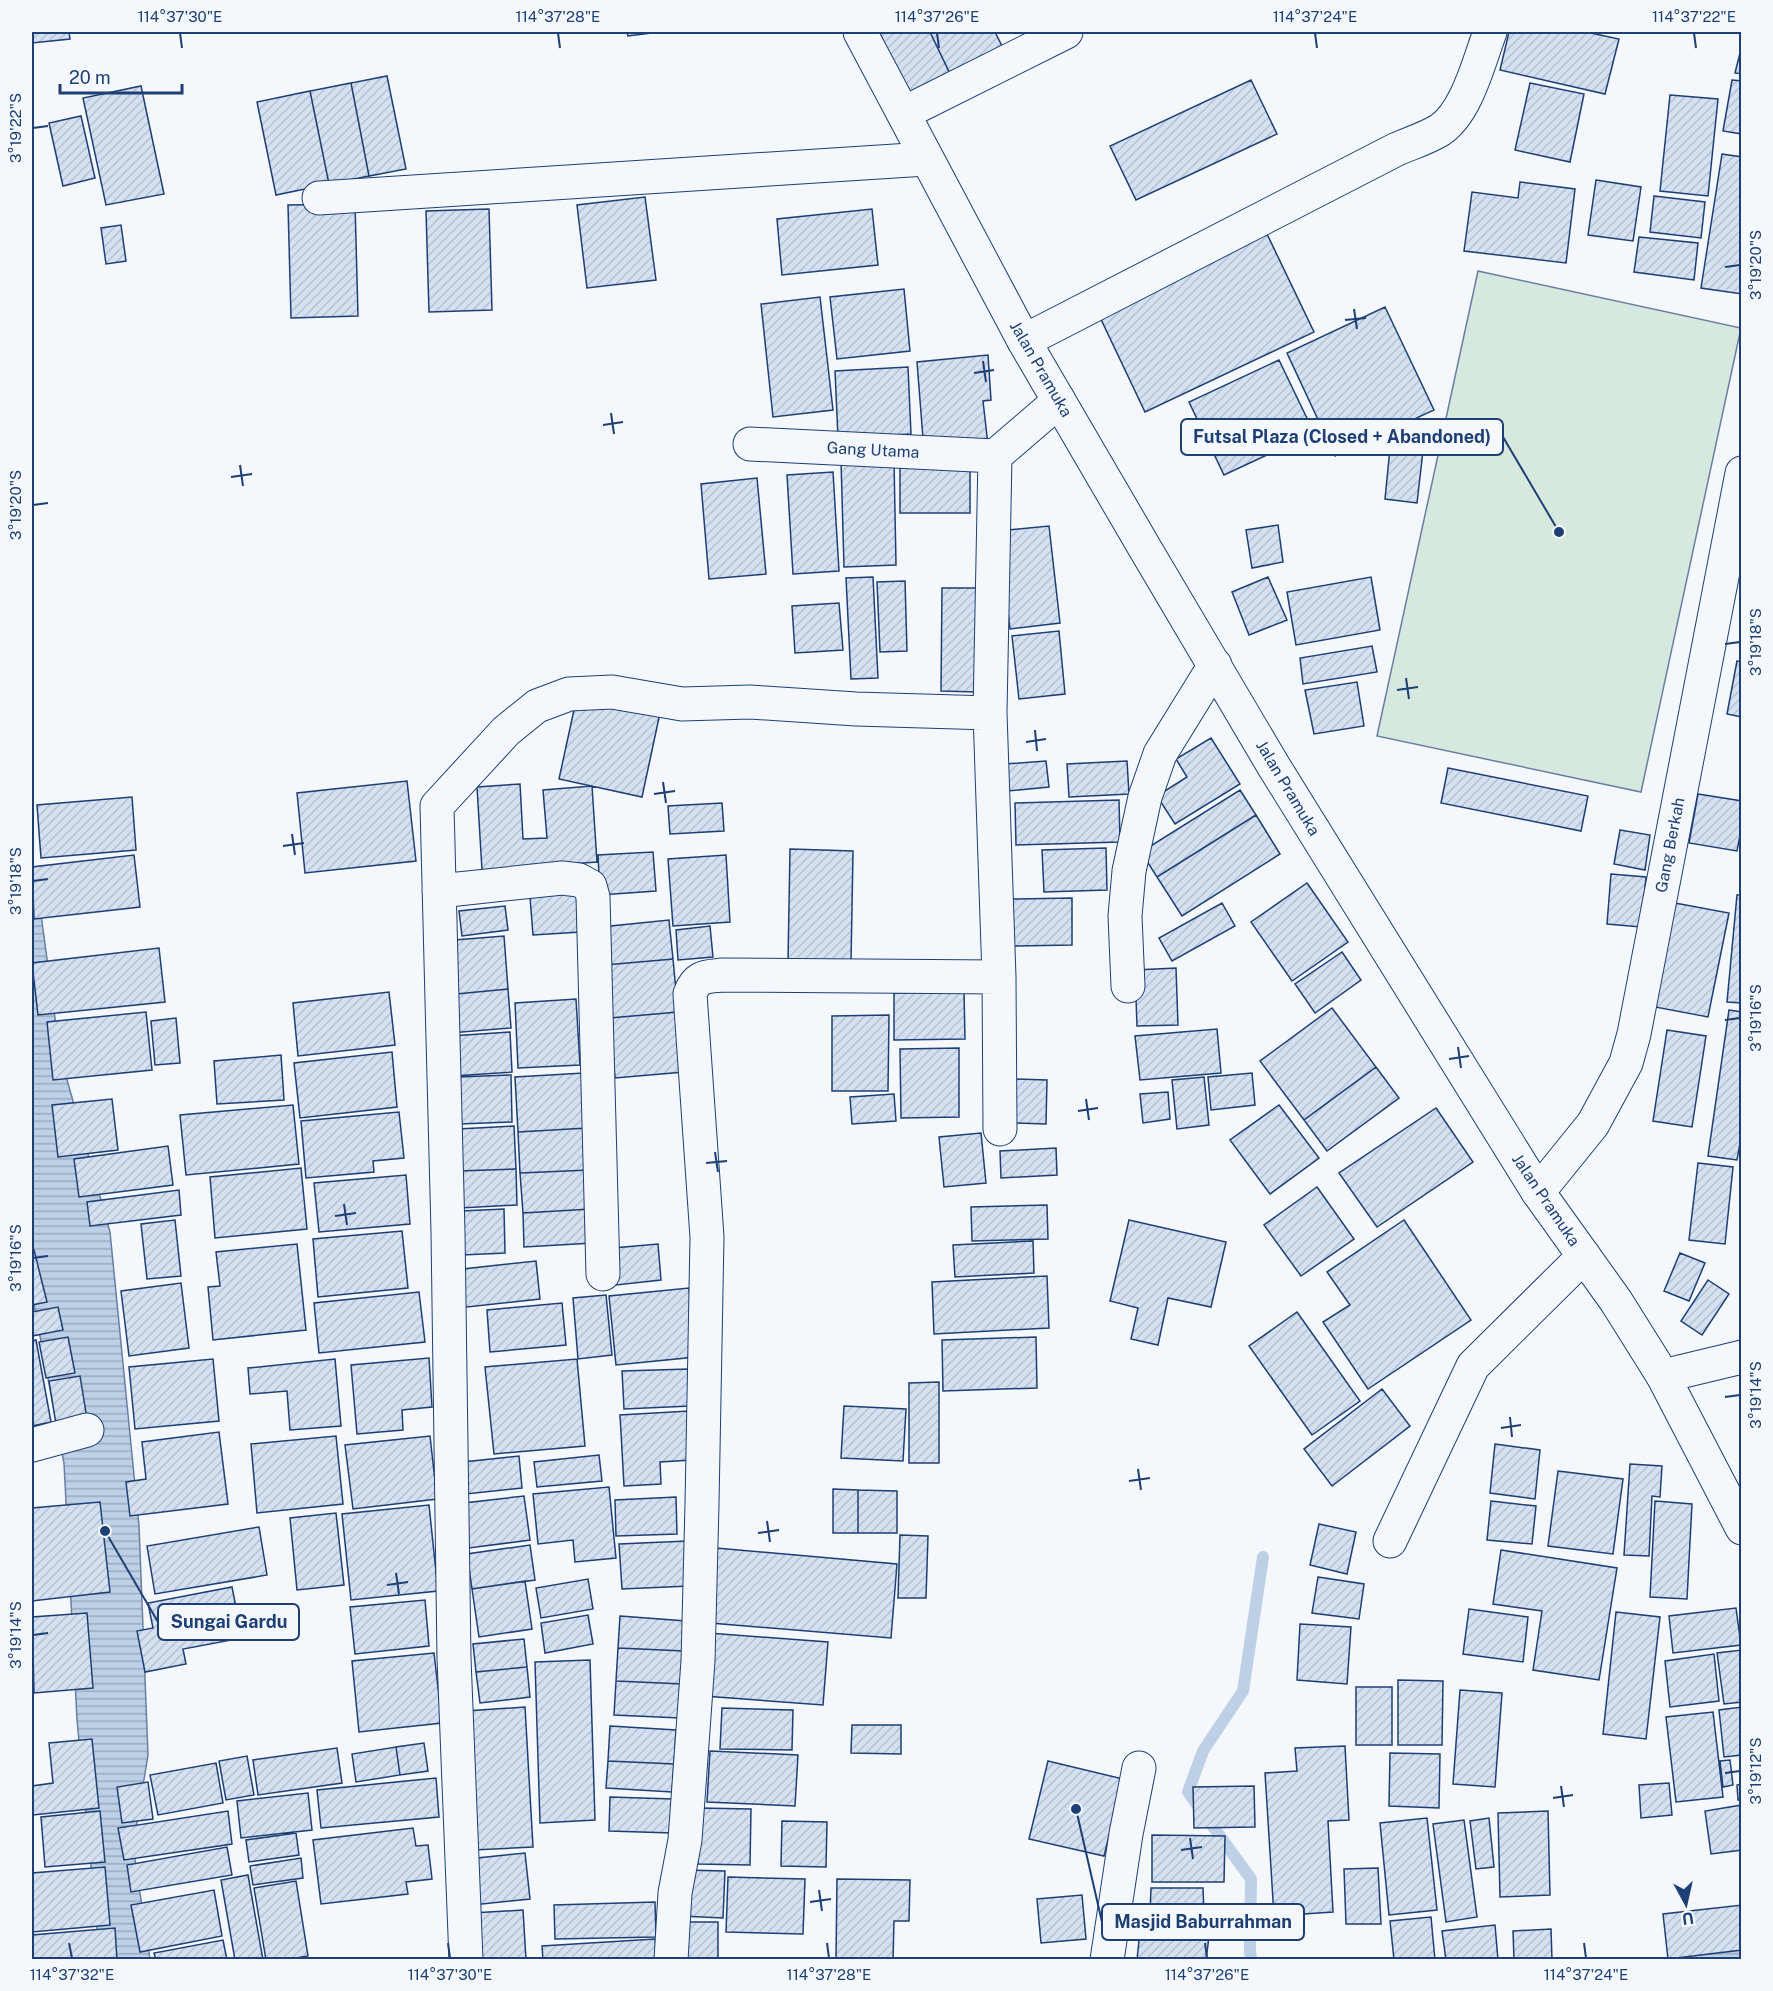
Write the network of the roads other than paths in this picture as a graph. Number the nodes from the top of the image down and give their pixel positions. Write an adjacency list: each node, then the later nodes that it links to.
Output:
1 (860, 32): 4 (street, Jalan Pramuka)
2 (1066, 32): 4 (street)
3 (1490, 32): 7 (street)
4 (903, 114): 5 (street, Jalan Pramuka)
5 (926, 159): 6 (street); 7 (street, Jalan Pramuka)
6 (318, 198)
7 (1024, 341): 8 (street, Jalan Pramuka)
8 (1059, 401): 10 (street); 12 (street, Jalan Pramuka)
9 (750, 444): 10 (street, Gang Utama)
10 (995, 456): 13 (street)
11 (1742, 473): 18 (street, Gang Berkah)
12 (1215, 665): 16 (street); 18 (street, Jalan Pramuka)
13 (990, 713): 14 (street); 15 (street)
14 (439, 891): 20 (street); 28 (street)
15 (999, 977): 17 (street); 29 (street)
16 (1128, 986)
17 (1000, 1129)
18 (1538, 1192): 19 (street, Jalan Pramuka)
19 (1584, 1256): 22 (street, Jalan Pramuka); 26 (street)
20 (603, 1274)
21 (1742, 1357): 22 (street)
22 (1663, 1376): 25 (street, Jalan Pramuka)
23 (87, 1430): 24 (street)
24 (32, 1445)
25 (1742, 1528)
26 (1390, 1541)
27 (1139, 1768): 30 (street)
28 (466, 1959)
29 (671, 1959)
30 (1107, 1959)

